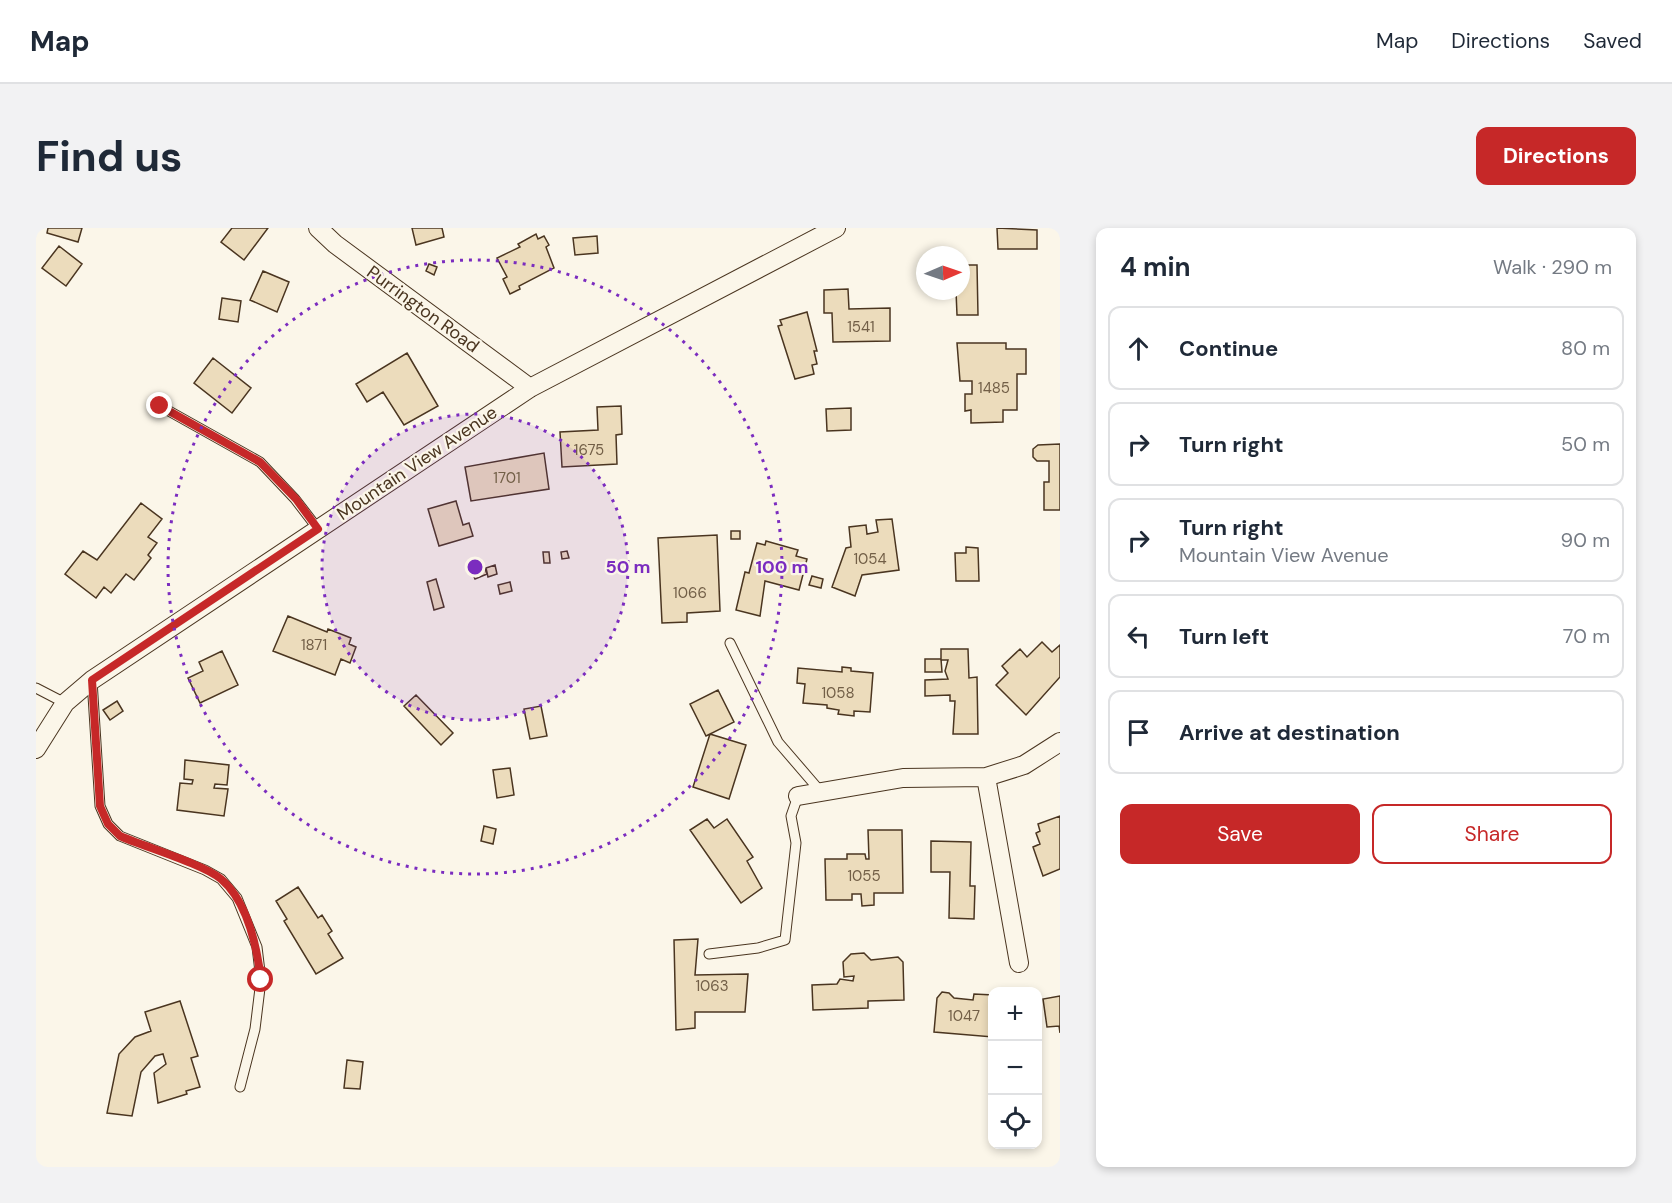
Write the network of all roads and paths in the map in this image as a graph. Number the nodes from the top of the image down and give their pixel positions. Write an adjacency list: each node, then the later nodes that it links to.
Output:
1 (318, 228): 3 (street, Purrington Road)
2 (836, 228): 4 (street, Mountain View Avenue)
3 (334, 236): 4 (street, Purrington Road)
4 (530, 388): 6 (street, Mountain View Avenue)
5 (160, 406): 6 (lane)
6 (318, 529): 8 (street, Mountain View Avenue)
7 (730, 643): 14 (lane)
8 (92, 680): 10 (street, Mountain View Avenue); 18 (lane)
9 (36, 688): 10 (lane)
10 (66, 703): 12 (street, Mountain View Avenue)
11 (1060, 742): 13 (street)
12 (36, 749)
13 (986, 777): 14 (street); 17 (street)
14 (821, 792): 15 (street)
15 (798, 796): 16 (lane)
16 (709, 954)
17 (1018, 963)
18 (240, 1087)

